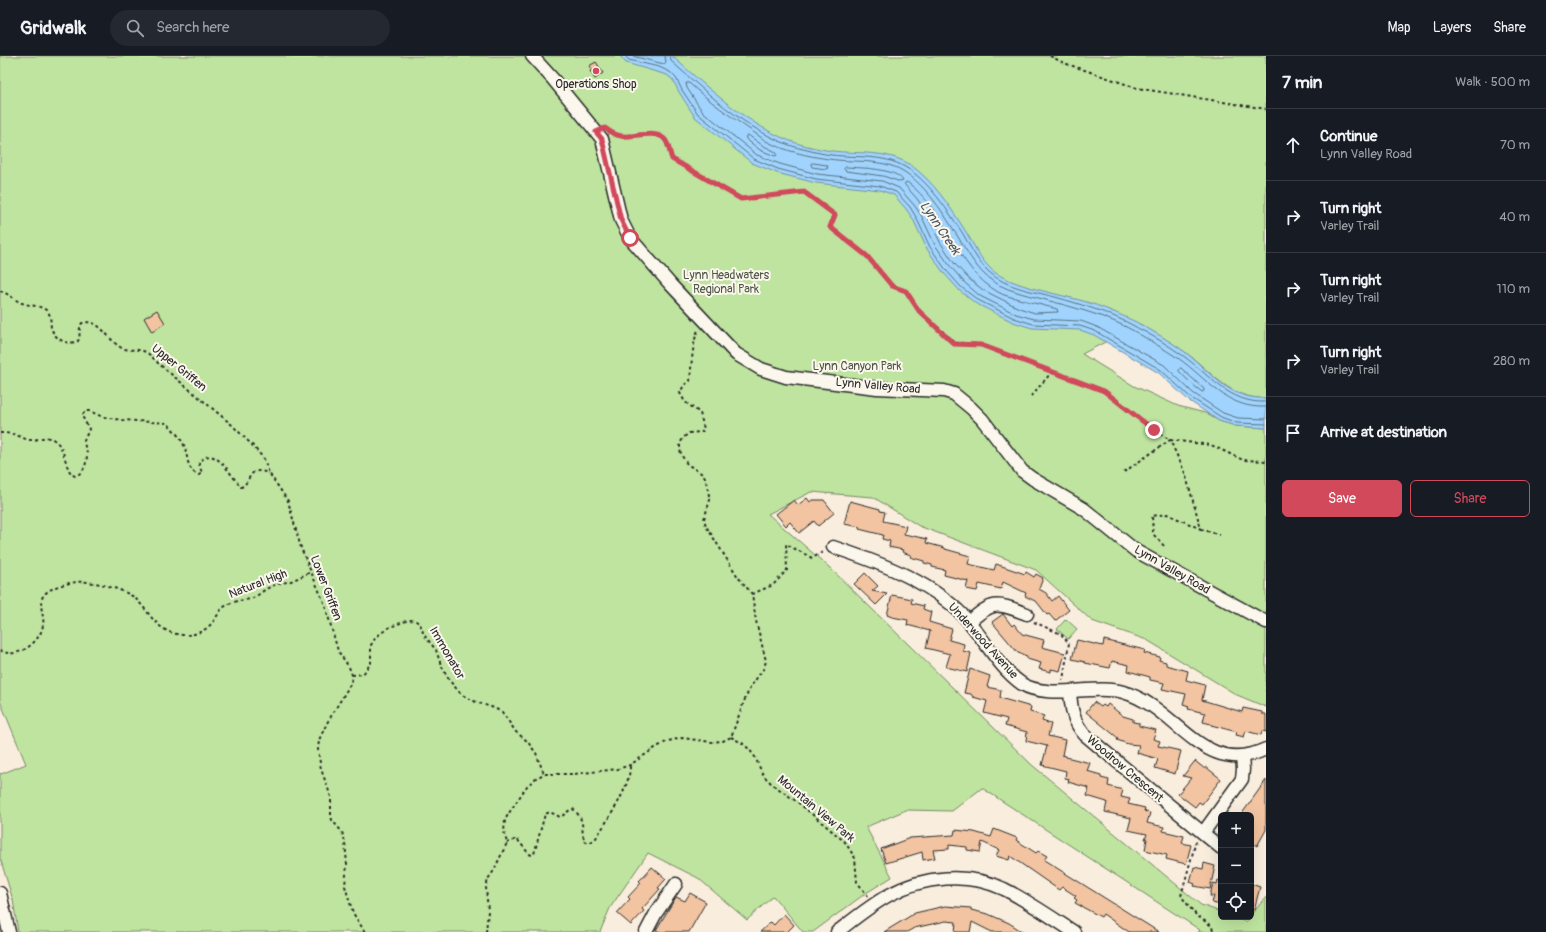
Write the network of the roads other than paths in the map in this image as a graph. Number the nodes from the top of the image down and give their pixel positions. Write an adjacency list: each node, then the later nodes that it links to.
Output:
1 (532, 56): 5 (street, Lynn Valley Road)
2 (833, 547): 4 (street, Underwood Avenue)
3 (1027, 614): 4 (street)
4 (969, 622): 6 (street, Underwood Avenue)
5 (1266, 622)
6 (1066, 691): 8 (street, Underwood Avenue); 9 (street, Woodrow Crescent)
7 (1266, 749): 8 (street, Underwood Avenue)
8 (1242, 756): 9 (street)
9 (1201, 832): 10 (street, Woodrow Crescent)
10 (1218, 846)
11 (676, 884): 14 (street)
12 (0, 893): 13 (street)
13 (10, 932)
14 (646, 932)
15 (837, 932): 16 (street)
16 (1074, 932)

